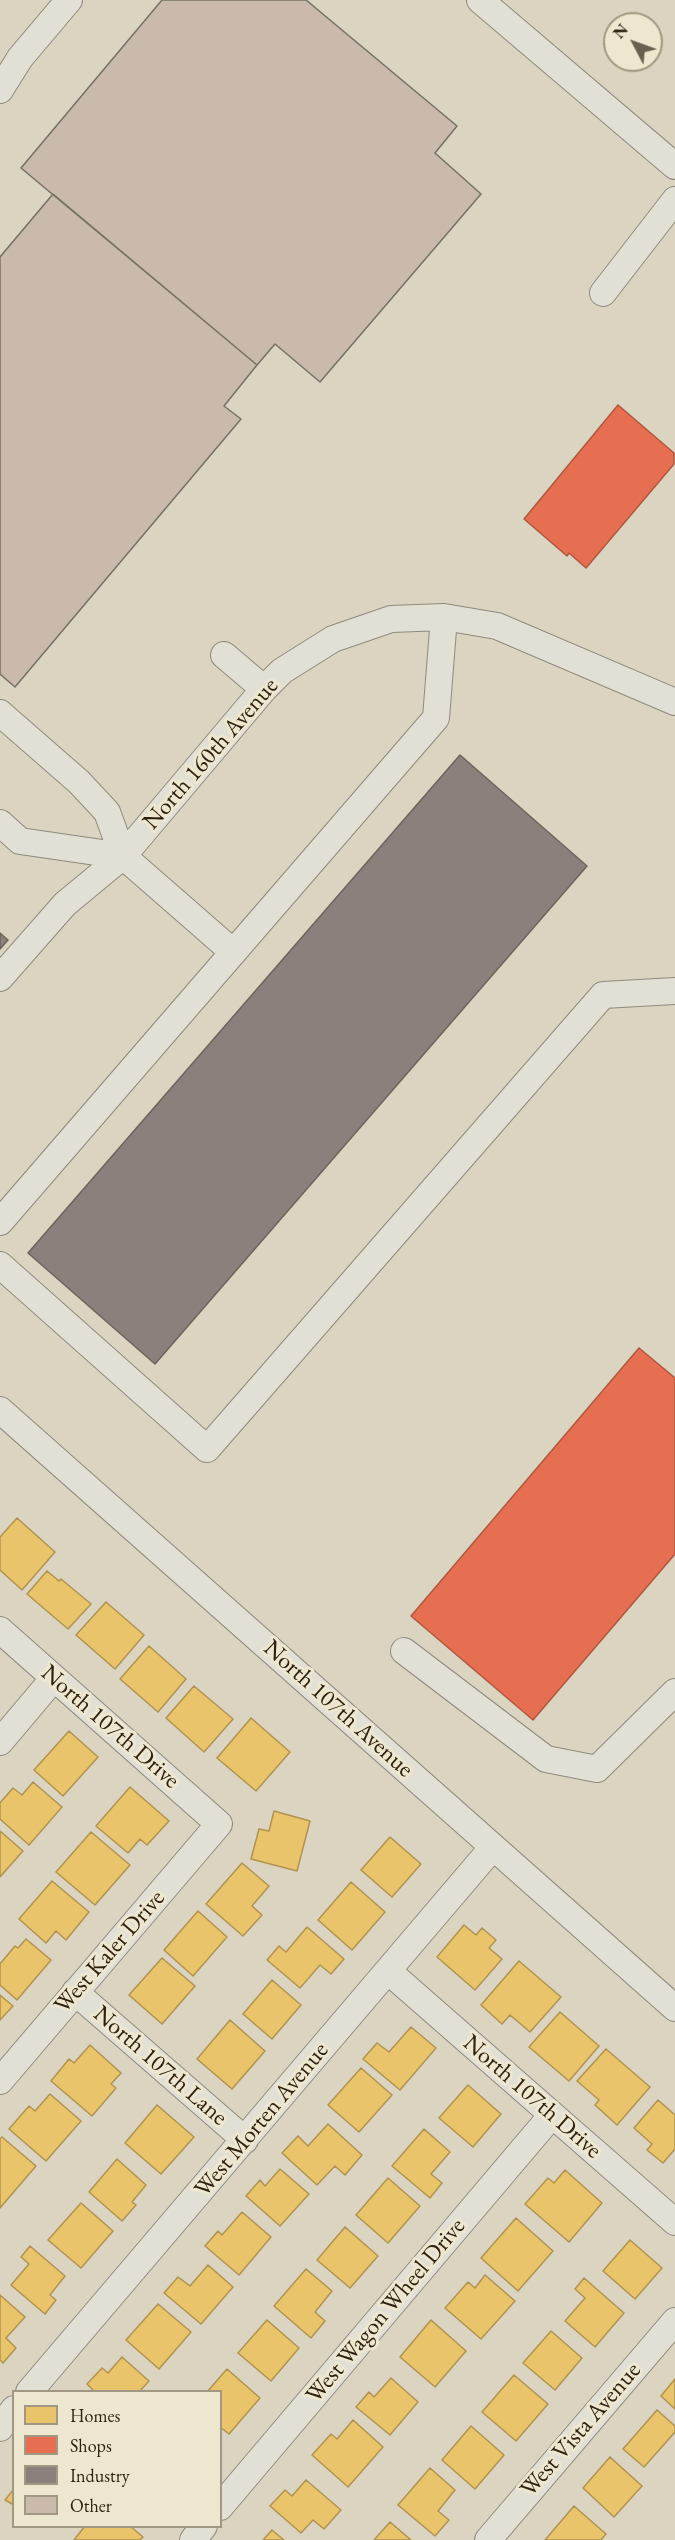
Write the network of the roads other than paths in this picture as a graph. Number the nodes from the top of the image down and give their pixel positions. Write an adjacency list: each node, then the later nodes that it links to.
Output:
1 (69, 0): 3 (street)
2 (480, 0): 4 (street)
3 (0, 90)
4 (675, 166)
5 (675, 200): 6 (street)
6 (603, 293)
7 (444, 617): 9 (street, North 160th Avenue); 10 (street, North 160th Avenue); 14 (street)
8 (224, 655): 9 (street)
9 (264, 688): 13 (street, North 160th Avenue)
10 (675, 702)
11 (0, 713): 13 (street)
12 (0, 823): 13 (street)
13 (123, 856): 14 (street); 15 (street, North 160th Avenue)
14 (233, 952): 17 (street)
15 (0, 978)
16 (675, 991): 18 (street)
17 (0, 1221)
18 (0, 1265)
19 (0, 1410): 26 (street, North 107th Avenue)
20 (0, 1630): 22 (street, North 107th Drive)
21 (404, 1651): 23 (street)
22 (54, 1678): 24 (street); 25 (street, North 107th Drive)
23 (675, 1692)
24 (0, 1743)
25 (219, 1824): 28 (street, West Kaler Drive)
26 (493, 1846): 27 (street, West Morten Avenue); 29 (street, North 107th Avenue)
27 (388, 1971): 31 (street, North 107th Drive); 32 (street, West Morten Avenue)
28 (75, 1992): 30 (street, West Kaler Drive); 32 (street, North 107th Lane)
29 (675, 2008)
30 (0, 2081)
31 (552, 2115): 33 (street, North 107th Drive); 38 (street, West Wagon Wheel Drive)
32 (245, 2140): 35 (street, West Morten Avenue)
33 (675, 2222)
34 (675, 2321): 41 (street, West Vista Avenue)
35 (30, 2390)
36 (12, 2412): 37 (street)
37 (0, 2428)
38 (222, 2505)
39 (202, 2528): 40 (street)
40 (193, 2540)
41 (488, 2540)

